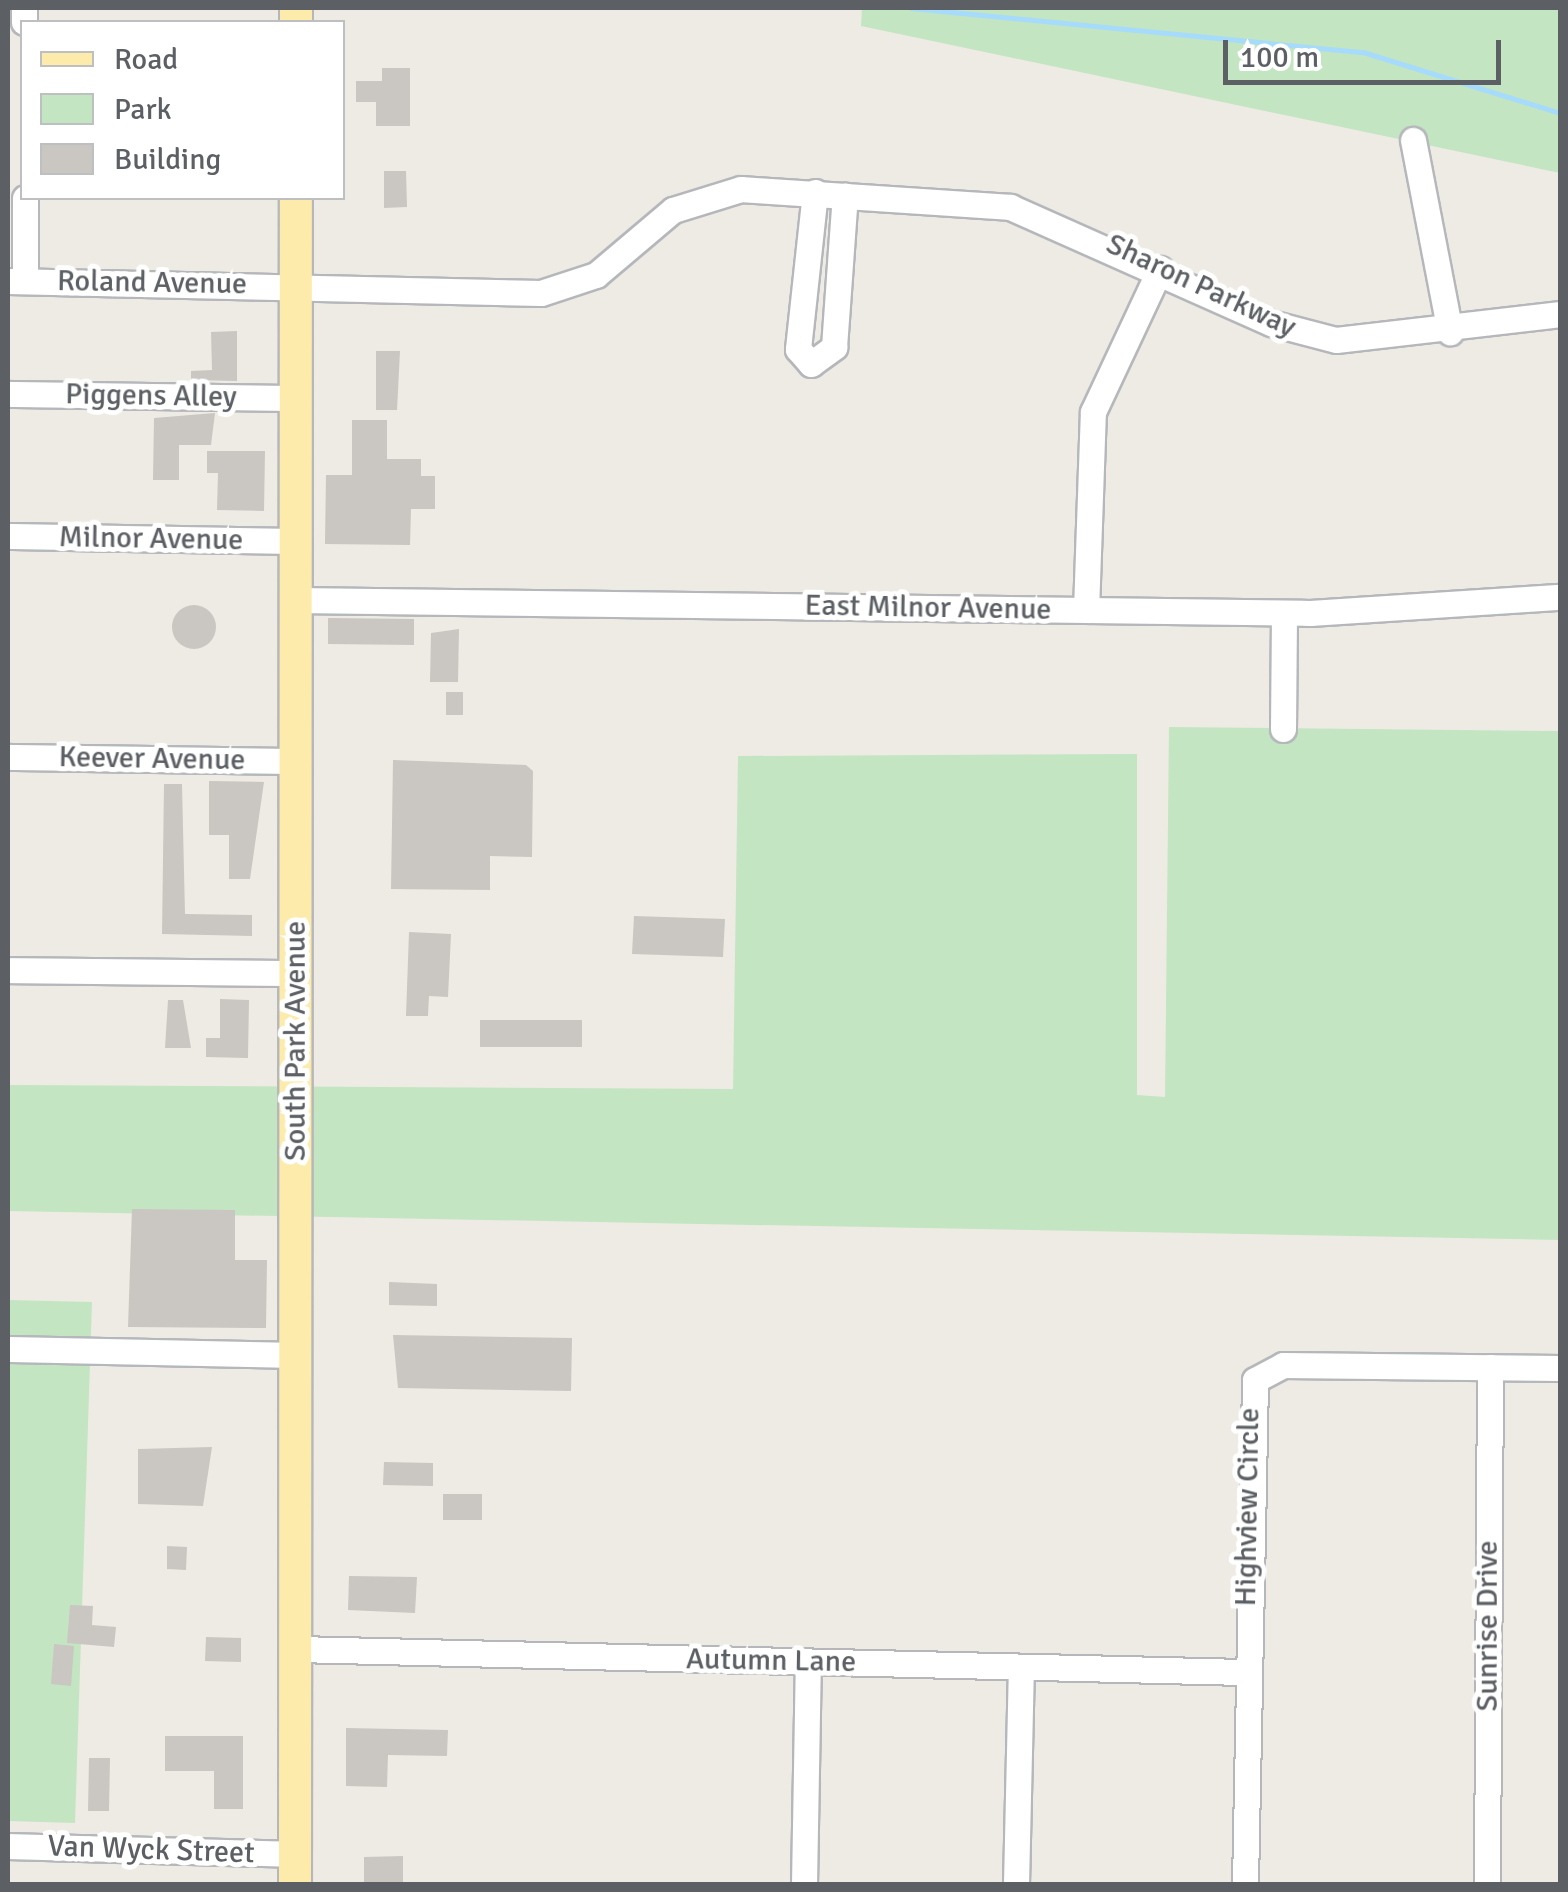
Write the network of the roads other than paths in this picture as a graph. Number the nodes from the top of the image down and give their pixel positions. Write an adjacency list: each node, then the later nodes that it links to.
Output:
1 (1413, 140): 10 (street)
2 (815, 192): 3 (street, Sharon Parkway); 3 (street); 8 (street, Sharon Parkway)
3 (844, 195): 6 (street, Sharon Parkway)
4 (25, 200): 7 (street)
5 (296, 200): 8 (main road, South Park Avenue)
6 (1160, 269): 10 (street, Sharon Parkway); 17 (street)
7 (16, 281): 8 (street, Roland Avenue)
8 (296, 289): 12 (main road, South Park Avenue)
9 (1560, 314): 10 (street, Sharon Parkway)
10 (1450, 332)
11 (8, 394): 12 (street, Piggens Alley)
12 (294, 398): 14 (main road, South Park Avenue)
13 (8, 536): 14 (street, Milnor Avenue)
14 (295, 541): 16 (main road, South Park Avenue)
15 (1560, 597): 18 (street, East Milnor Avenue)
16 (295, 600): 17 (street, East Milnor Avenue); 21 (main road, South Park Avenue)
17 (1086, 610): 18 (street, East Milnor Avenue)
18 (1284, 613): 19 (street)
19 (1283, 729)
20 (8, 757): 21 (street, Keever Avenue)
21 (296, 762): 23 (main road, South Park Avenue)
22 (8, 970): 23 (street)
23 (296, 973): 25 (main road, South Park Avenue)
24 (8, 1349): 25 (street)
25 (296, 1355): 28 (main road, South Park Avenue)
26 (1490, 1367): 27 (street, Highview Circle); 31 (street, Highview Circle); 37 (street, Sunrise Drive)
27 (1560, 1368)
28 (296, 1650): 29 (street, Autumn Lane); 33 (main road, South Park Avenue)
29 (808, 1662): 30 (street, Autumn Lane); 34 (street)
30 (1021, 1667): 31 (street, Autumn Lane); 35 (street)
31 (1246, 1672): 36 (street, Highview Circle)
32 (8, 1846): 33 (street, Van Wyck Street)
33 (296, 1869)
34 (804, 1884)
35 (1016, 1884)
36 (1245, 1884)
37 (1487, 1884)

